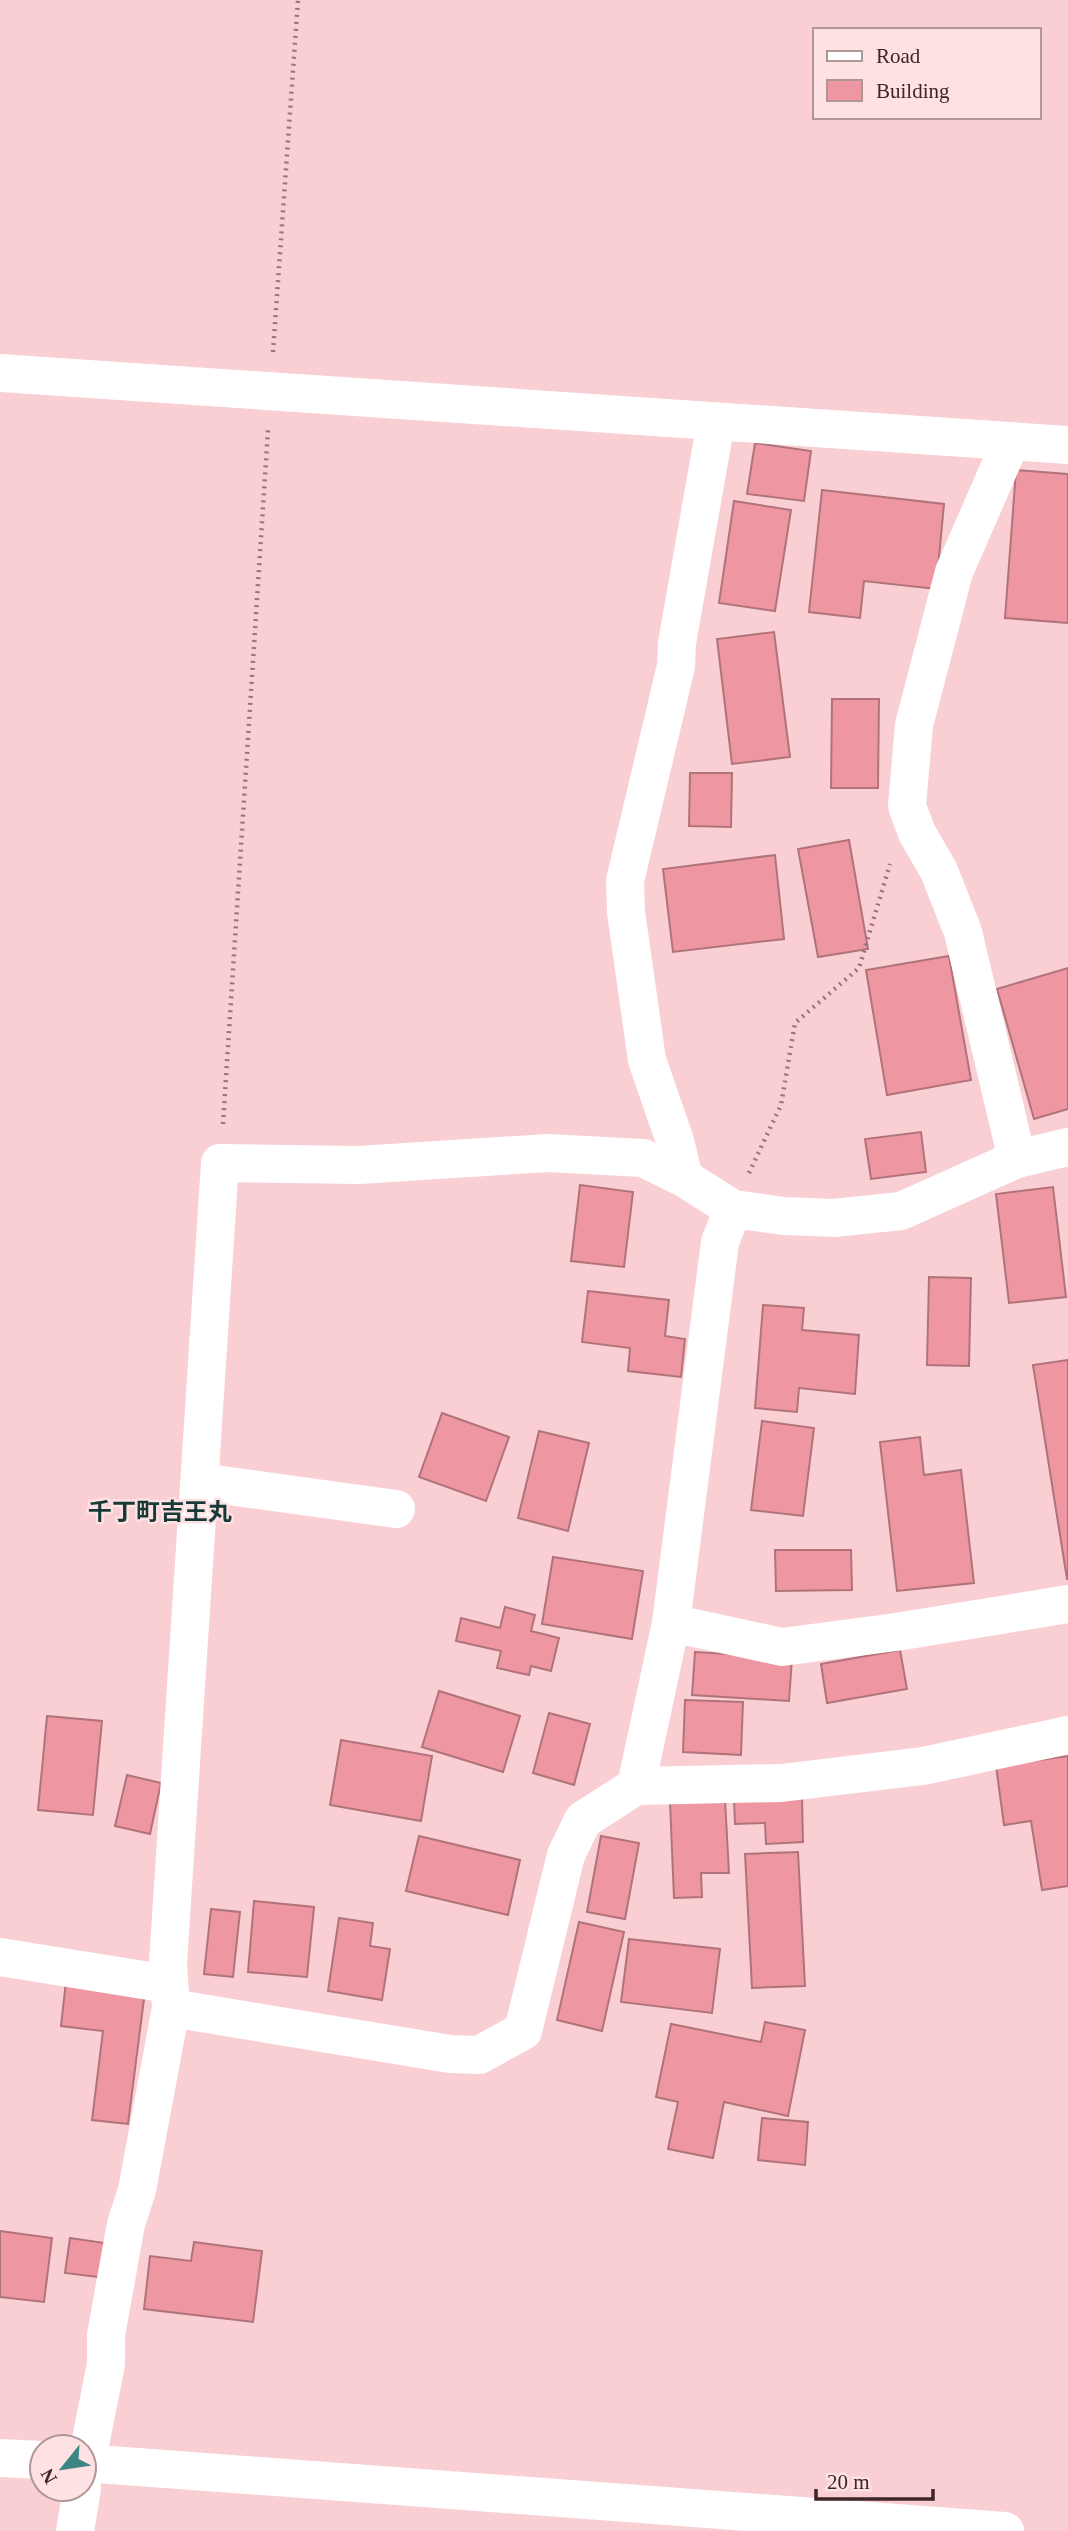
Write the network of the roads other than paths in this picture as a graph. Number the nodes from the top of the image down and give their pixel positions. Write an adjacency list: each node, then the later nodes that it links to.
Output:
1 (0, 373): 2 (street)
2 (716, 422): 3 (street); 7 (street)
3 (1012, 441): 4 (street); 6 (street)
4 (1068, 445)
5 (1068, 1147): 6 (street)
6 (1017, 1159): 8 (street)
7 (684, 1178): 8 (street); 9 (street)
8 (733, 1209): 12 (street)
9 (200, 1482): 10 (street); 16 (street)
10 (396, 1509)
11 (1068, 1604): 12 (street)
12 (671, 1623): 14 (street)
13 (1068, 1735): 14 (street)
14 (636, 1786): 16 (street)
15 (0, 1957): 16 (street)
16 (170, 1996): 17 (street)
17 (92, 2433)
18 (0, 2458): 19 (street)
19 (28, 2459)
20 (98, 2473): 23 (street)
21 (79, 2503): 22 (street)
22 (75, 2531)
23 (1005, 2531)

